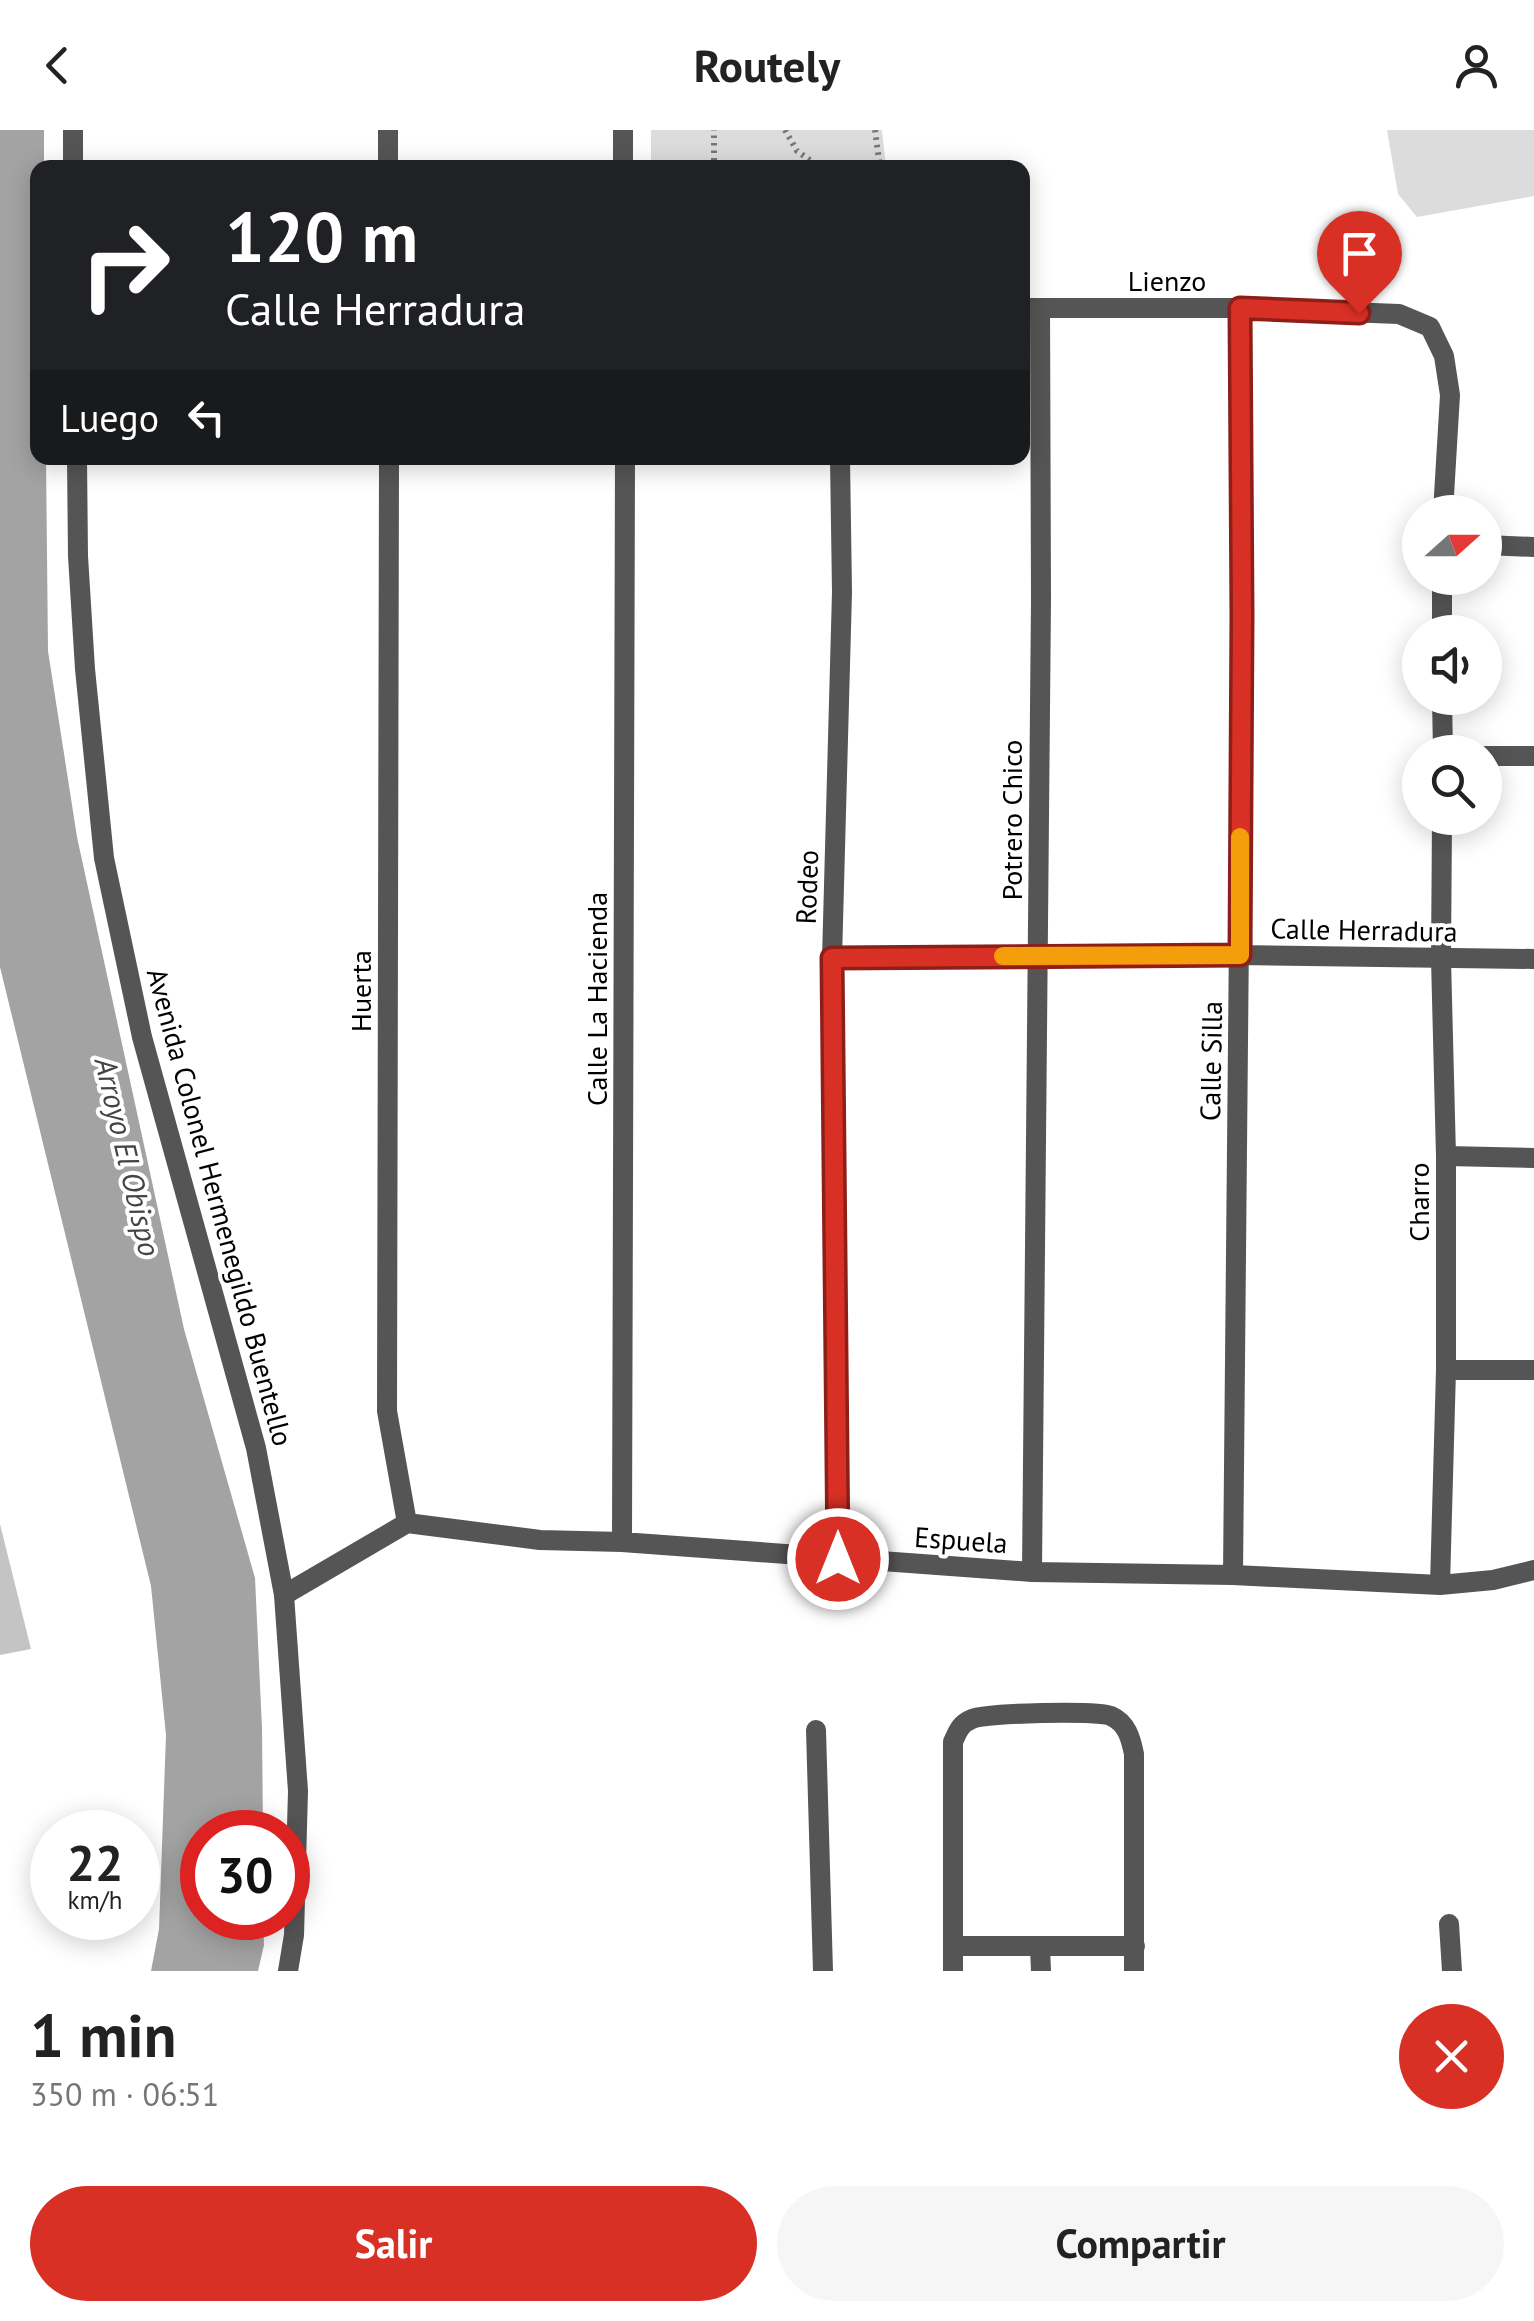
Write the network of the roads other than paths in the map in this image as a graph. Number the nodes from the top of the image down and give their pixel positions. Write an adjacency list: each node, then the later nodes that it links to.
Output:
1 (73, 130): 4 (street)
2 (388, 130): 5 (street)
3 (623, 130): 6 (street)
4 (74, 160)
5 (388, 160)
6 (623, 160)
7 (1032, 308): 8 (street, Lienzo); 19 (street, Potrero Chico)
8 (1240, 308): 13 (street, Lienzo); 20 (street, Calle Silla)
9 (77, 465): 35 (street, Avenida Colonel Hermenegildo Buentello)
10 (389, 465): 28 (street, Huerta)
11 (626, 465): 29 (street, Calle La Hacienda)
12 (840, 465): 21 (street, Rodeo)
13 (1444, 495)
14 (1502, 546): 15 (street)
15 (1534, 547)
16 (1502, 756): 17 (street)
17 (1534, 756)
18 (1442, 835): 22 (street, Charro)
19 (1038, 955): 20 (street, Calle Herradura); 21 (street, Calle Herradura); 32 (street, Potrero Chico)
20 (1240, 955): 22 (street, Calle Herradura); 33 (street, Calle Silla)
21 (832, 958): 30 (street, Rodeo)
22 (1441, 959): 23 (street, Calle Herradura); 24 (street, Charro)
23 (1534, 959)
24 (1446, 1156): 25 (street); 26 (street, Charro)
25 (1534, 1158)
26 (1446, 1370): 27 (street); 34 (street, Charro)
27 (1534, 1370)
28 (407, 1524): 29 (street, Espuela); 35 (street)
29 (622, 1542): 30 (street, Espuela)
30 (838, 1559): 32 (street, Espuela)
31 (1534, 1570): 34 (street, Espuela)
32 (1032, 1572): 33 (street, Espuela)
33 (1233, 1574): 34 (street, Espuela)
34 (1440, 1586)
35 (284, 1594): 41 (street, Avenida Colonel Hermenegildo Buentello)
36 (816, 1730): 42 (street)
37 (1449, 1924): 46 (street)
38 (952, 1946): 39 (street); 40 (street); 43 (street)
39 (1134, 1946): 40 (street); 45 (street)
40 (1040, 1947): 44 (street)
41 (288, 1971)
42 (823, 1971)
43 (953, 1971)
44 (1041, 1971)
45 (1134, 1971)
46 (1452, 1971)

